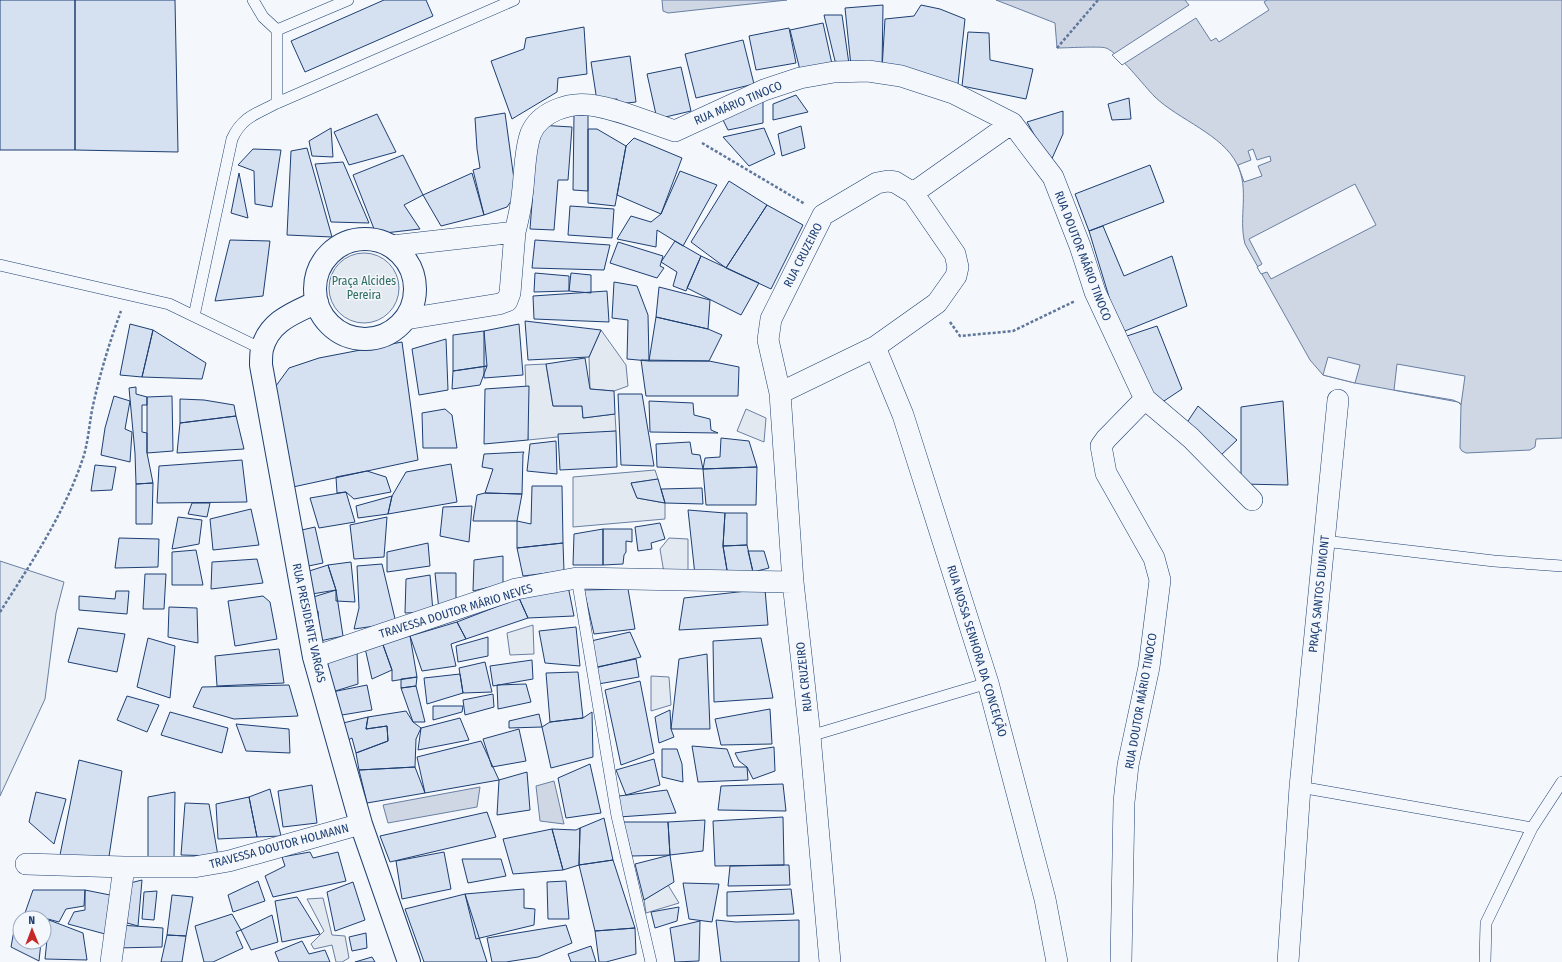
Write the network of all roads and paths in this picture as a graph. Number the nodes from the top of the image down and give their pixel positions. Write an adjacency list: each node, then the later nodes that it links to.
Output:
1 (253, 0): 5 (lane)
2 (348, 0): 5 (lane)
3 (514, 0): 7 (lane)
4 (1098, 0): 6 (path)
5 (277, 30): 7 (lane)
6 (1057, 48)
7 (276, 103): 20 (lane)
8 (1012, 123): 9 (street, RUA MÁRIO TINOCO); 10 (street, RUA MÁRIO TINOCO); 11 (street)
9 (675, 131): 12 (path); 13 (street)
10 (1053, 177): 16 (street, RUA DOUTOR MÁRIO TINOCO)
11 (913, 192): 12 (street, RUA CRUZEIRO); 19 (street, RUA CRUZEIRO)
12 (823, 215): 24 (street, RUA CRUZEIRO)
13 (515, 232): 14 (street); 21 (street)
14 (392, 246): 18 (street); 21 (street)
15 (0, 265): 17 (lane)
16 (1095, 292): 19 (path); 25 (street, RUA DOUTOR MÁRIO TINOCO)
17 (127, 294): 20 (lane); 32 (path)
18 (317, 302): 21 (street); 23 (street, RUA PRESIDENTE VARGAS)
19 (937, 303): 22 (street, RUA CRUZEIRO)
20 (194, 316): 23 (lane)
21 (406, 319)
22 (875, 347): 24 (street, RUA CRUZEIRO); 34 (street, RUA NOSSA SENHORA DA CONCEIÇÃO)
23 (262, 349): 33 (street, RUA PRESIDENTE VARGAS)
24 (780, 393): 31 (street, RUA CRUZEIRO)
25 (1145, 400): 27 (street, RUA DOUTOR MÁRIO TINOCO); 48 (street, RUA DOUTOR MÁRIO TINOCO)
26 (1338, 400): 28 (street, PRAÇA SANTOS DUMONT)
27 (1252, 500)
28 (1324, 541): 29 (lane); 37 (street, PRAÇA SANTOS DUMONT)
29 (1562, 566)
30 (577, 578): 31 (street, TRAVESSA DOUTOR MÁRIO NEVES); 33 (street, TRAVESSA DOUTOR MÁRIO NEVES); 45 (lane)
31 (794, 582): 35 (street, RUA CRUZEIRO)
32 (0, 612)
33 (314, 657): 38 (street, RUA PRESIDENTE VARGAS)
34 (988, 683): 35 (lane); 47 (street, RUA NOSSA SENHORA DA CONCEIÇÃO)
35 (810, 736): 46 (street, RUA CRUZEIRO)
36 (1562, 782): 39 (lane)
37 (1300, 787): 39 (lane); 49 (street, PRAÇA SANTOS DUMONT)
38 (361, 824): 41 (street, TRAVESSA DOUTOR HOLMANN); 44 (street, RUA PRESIDENTE VARGAS)
39 (1532, 828): 42 (lane)
40 (26, 864): 41 (street, TRAVESSA DOUTOR HOLMANN)
41 (124, 867): 43 (street)
42 (1482, 961)
43 (111, 962)
44 (409, 962)
45 (651, 962)
46 (830, 962)
47 (1057, 962)
48 (1121, 962)
49 (1288, 962)

